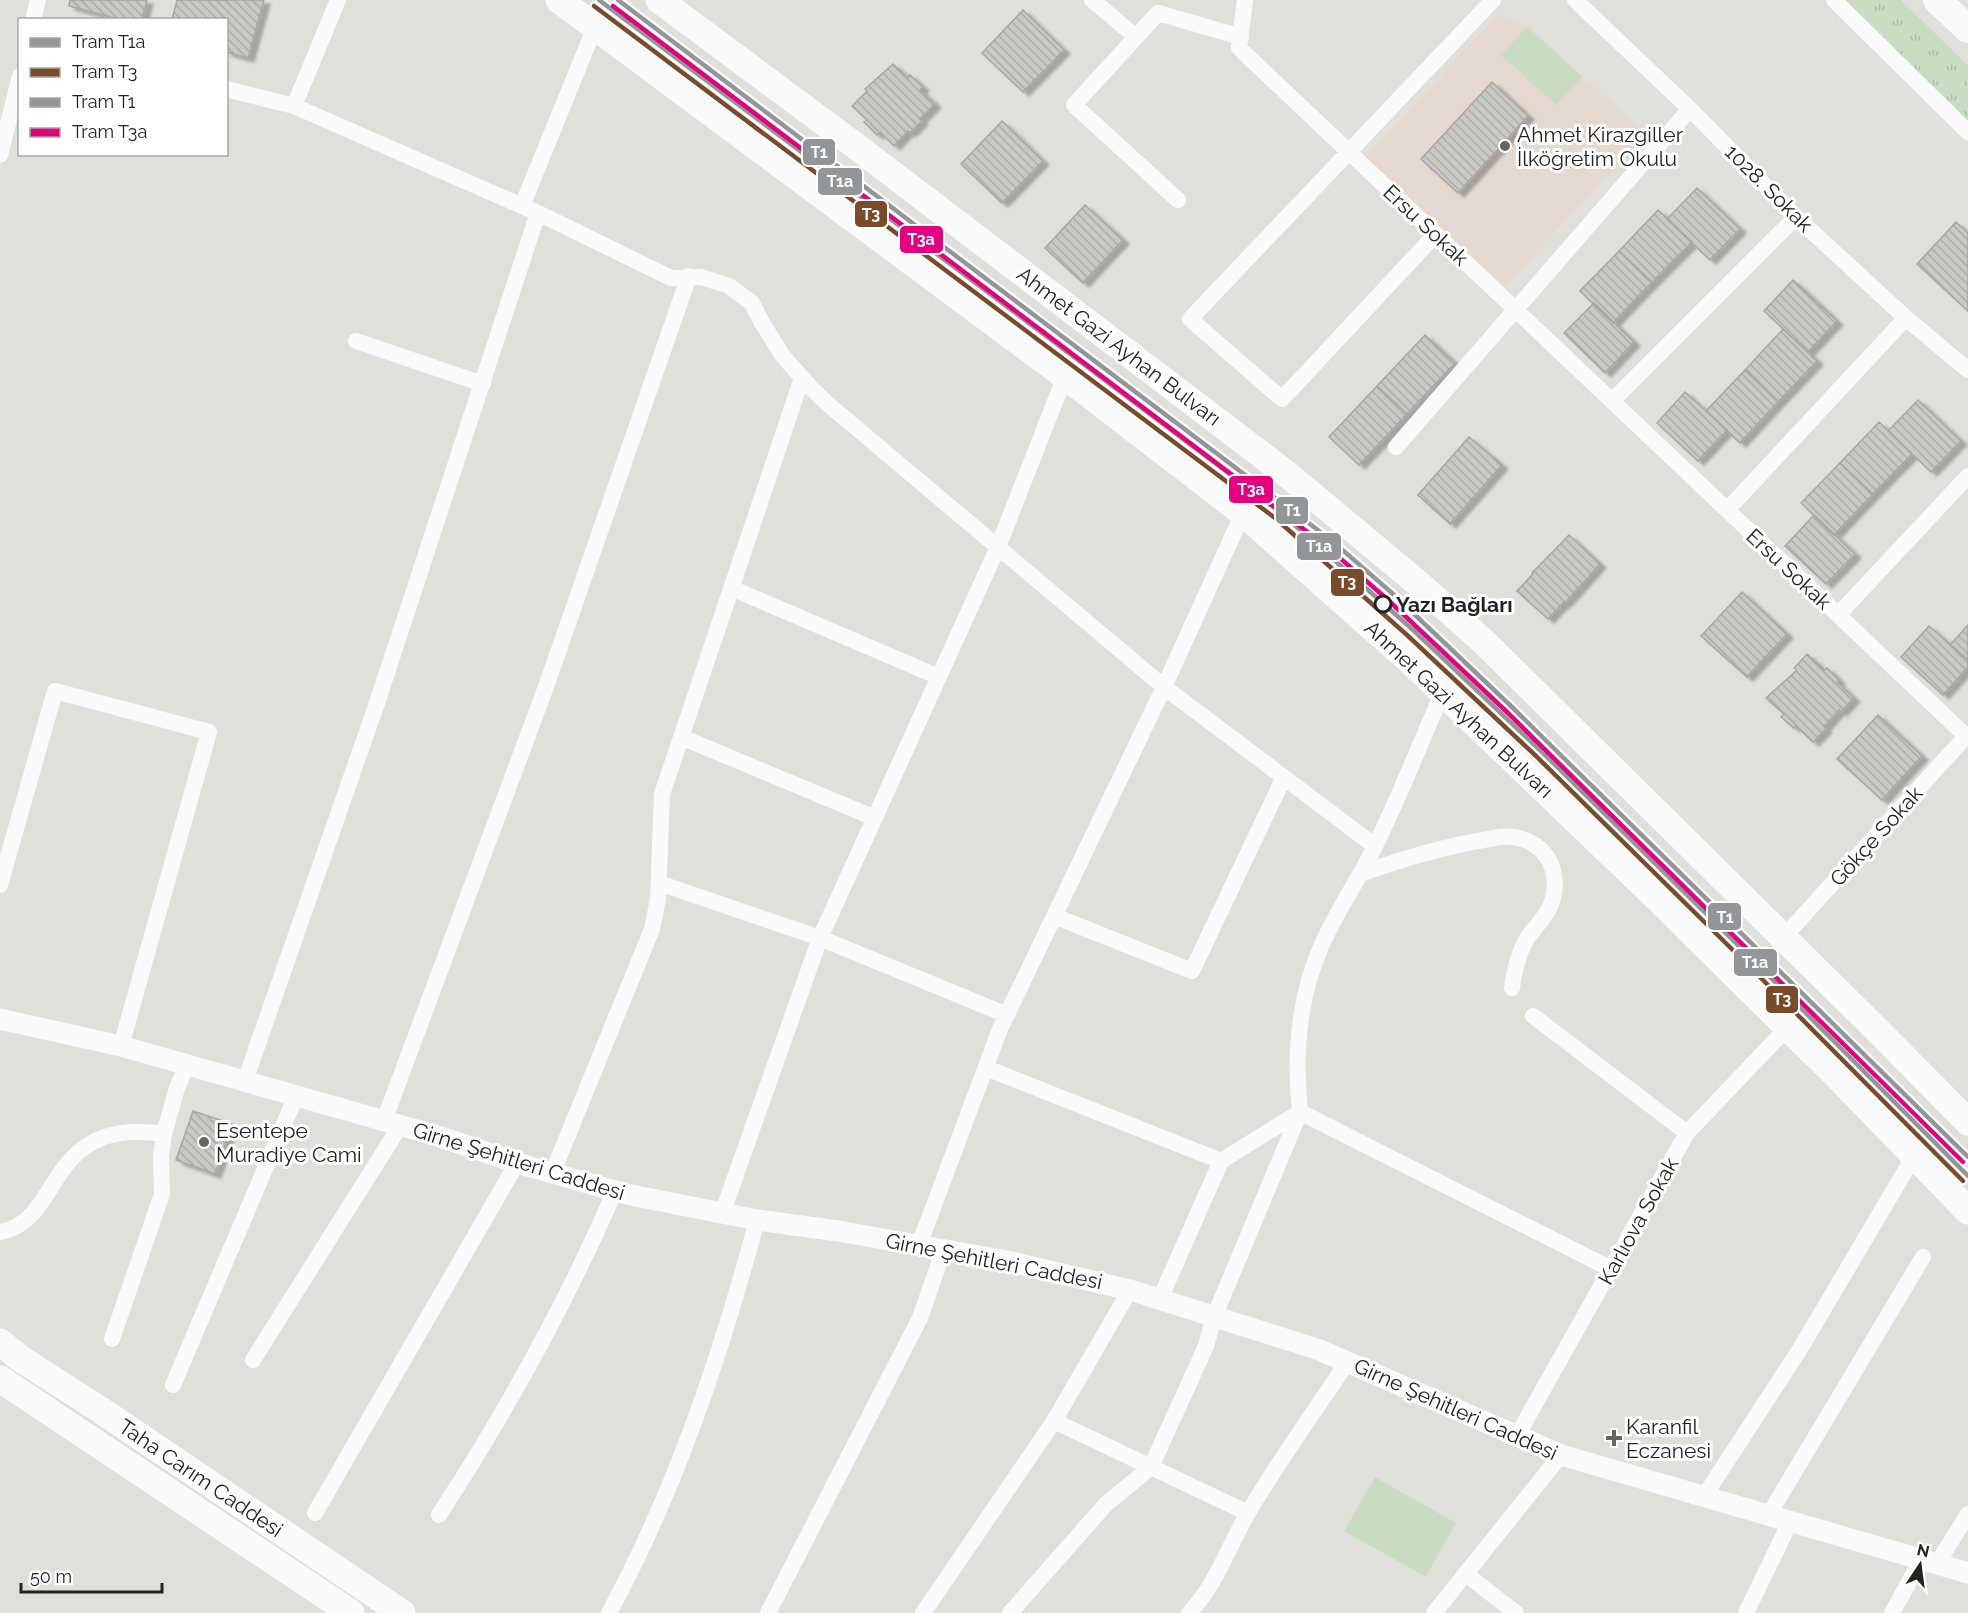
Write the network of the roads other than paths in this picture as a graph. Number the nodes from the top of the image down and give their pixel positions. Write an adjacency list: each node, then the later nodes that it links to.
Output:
1 (38, 0): 11 (street)
2 (338, 0): 18 (street)
3 (559, 0): 12 (main road, Ahmet Gazi Ayhan Bulvarı)
4 (659, 0): 57 (main road, Ahmet Gazi Ayhan Bulvarı)
5 (1092, 0): 14 (street)
6 (1245, 0): 15 (street)
7 (1493, 0): 21 (street)
8 (1575, 0): 19 (street, 1028. Sokak)
9 (1834, 0): 20 (street)
10 (1938, 0): 13 (highway)
11 (34, 18)
12 (595, 27): 24 (street); 33 (main road, Ahmet Gazi Ayhan Bulvarı)
13 (1968, 29)
14 (1136, 37): 15 (street); 23 (street)
15 (1240, 42): 21 (street, Ersu Sokak)
16 (18, 84): 22 (street)
17 (228, 90): 18 (street)
18 (294, 106): 24 (street)
19 (1690, 109): 26 (street, 1028. Sokak); 29 (street)
20 (1968, 132)
21 (1349, 152): 27 (street, Ersu Sokak); 27 (street)
22 (0, 154)
23 (1178, 200)
24 (522, 206): 25 (street)
25 (538, 213): 28 (street); 35 (street)
26 (1796, 217): 30 (street, 1028. Sokak); 36 (street)
27 (1436, 234): 29 (street, Ersu Sokak)
28 (688, 276): 34 (street); 70 (street)
29 (1516, 310): 36 (street, Ersu Sokak); 37 (street)
30 (1906, 318): 32 (street, 1028. Sokak); 39 (street)
31 (356, 341): 35 (street)
32 (1968, 370)
33 (1065, 376): 40 (main road, Ahmet Gazi Ayhan Bulvarı); 41 (street)
34 (802, 378): 41 (street); 42 (street)
35 (483, 384): 66 (street)
36 (1612, 401): 39 (street, Ersu Sokak)
37 (1396, 447)
38 (1968, 476): 43 (street)
39 (1727, 510): 43 (street, Ersu Sokak)
40 (1243, 513): 45 (street); 46 (main road, Ahmet Gazi Ayhan Bulvarı)
41 (998, 547): 44 (street); 45 (street)
42 (731, 588): 44 (street); 48 (street)
43 (1838, 615): 47 (street, Ersu Sokak)
44 (939, 676): 50 (street)
45 (1164, 687): 49 (street); 55 (street)
46 (1443, 692): 51 (street); 62 (main road, Ahmet Gazi Ayhan Bulvarı)
47 (1967, 735): 57 (street, Gökçe Sokak)
48 (681, 737): 50 (street); 53 (street)
49 (1284, 777): 51 (street); 55 (street)
50 (875, 818): 56 (street)
51 (1375, 846): 52 (street)
52 (1360, 874): 58 (street); 68 (street)
53 (659, 884): 56 (street); 76 (street)
54 (0, 885): 63 (street)
55 (1054, 916): 59 (street)
56 (820, 938): 59 (street); 79 (street)
57 (1784, 938): 69 (main road, Ahmet Gazi Ayhan Bulvarı)
58 (1512, 988)
59 (1007, 1015): 65 (street)
60 (1533, 1016): 71 (street)
61 (0, 1019): 63 (street, Girne Şehitleri Caddesi)
62 (1788, 1027): 71 (street, Karlıova Sokak); 73 (main road, Ahmet Gazi Ayhan Bulvarı)
63 (121, 1046): 64 (street, Girne Şehitleri Caddesi)
64 (187, 1065): 66 (street, Girne Şehitleri Caddesi); 72 (street)
65 (986, 1068): 74 (street); 82 (street)
66 (245, 1081): 67 (street, Girne Şehitleri Caddesi)
67 (296, 1096): 70 (street, Girne Şehitleri Caddesi); 94 (street)
68 (1300, 1112): 74 (street); 85 (street); 88 (street)
69 (1968, 1122)
70 (392, 1123): 75 (street, Girne Şehitleri Caddesi); 91 (street)
71 (1687, 1133): 85 (street, Karlıova Sokak)
72 (164, 1134): 81 (street); 89 (street)
73 (1914, 1156): 78 (main road, Ahmet Gazi Ayhan Bulvarı); 99 (street)
74 (1221, 1161): 87 (street)
75 (517, 1163): 76 (street, Girne Şehitleri Caddesi); 100 (street)
76 (552, 1174): 77 (street, Girne Şehitleri Caddesi)
77 (615, 1191): 79 (street, Girne Şehitleri Caddesi); 103 (street)
78 (1968, 1211)
79 (722, 1214): 80 (street, Girne Şehitleri Caddesi)
80 (757, 1220): 82 (street, Girne Şehitleri Caddesi); 111 (street)
81 (0, 1232)
82 (919, 1245): 83 (street, Girne Şehitleri Caddesi)
83 (944, 1249): 86 (street, Girne Şehitleri Caddesi); 112 (street)
84 (1923, 1257): 104 (street)
85 (1611, 1269): 96 (street, Karlıova Sokak)
86 (1130, 1290): 87 (street, Girne Şehitleri Caddesi); 95 (street)
87 (1160, 1299): 88 (street, Girne Şehitleri Caddesi)
88 (1214, 1317): 92 (street, Girne Şehitleri Caddesi); 98 (street)
89 (112, 1339)
90 (0, 1342): 110 (main road, Taha Carım Caddesi)
91 (253, 1360)
92 (1348, 1361): 96 (street, Girne Şehitleri Caddesi); 101 (street)
93 (0, 1379): 109 (main road, Taha Carım Caddesi)
94 (172, 1385)
95 (1054, 1421): 98 (street); 113 (street)
96 (1518, 1436): 97 (street, Girne Şehitleri Caddesi)
97 (1561, 1455): 99 (street, Girne Şehitleri Caddesi); 108 (street)
98 (1151, 1467): 101 (street); 114 (street)
99 (1703, 1498): 104 (street, Girne Şehitleri Caddesi)
100 (315, 1513)
101 (1248, 1514): 115 (street)
102 (1968, 1514): 106 (street)
103 (439, 1515)
104 (1768, 1516): 105 (street, Girne Şehitleri Caddesi)
105 (1790, 1522): 106 (street, Girne Şehitleri Caddesi); 118 (street)
106 (1929, 1562): 107 (street, Girne Şehitleri Caddesi); 119 (street)
107 (1968, 1573)
108 (1466, 1574): 116 (street); 117 (street)
109 (351, 1613)
110 (402, 1613)
111 (609, 1613)
112 (768, 1613)
113 (923, 1613)
114 (1010, 1613)
115 (1189, 1613)
116 (1434, 1613)
117 (1516, 1613)
118 (1746, 1613)
119 (1892, 1613)

